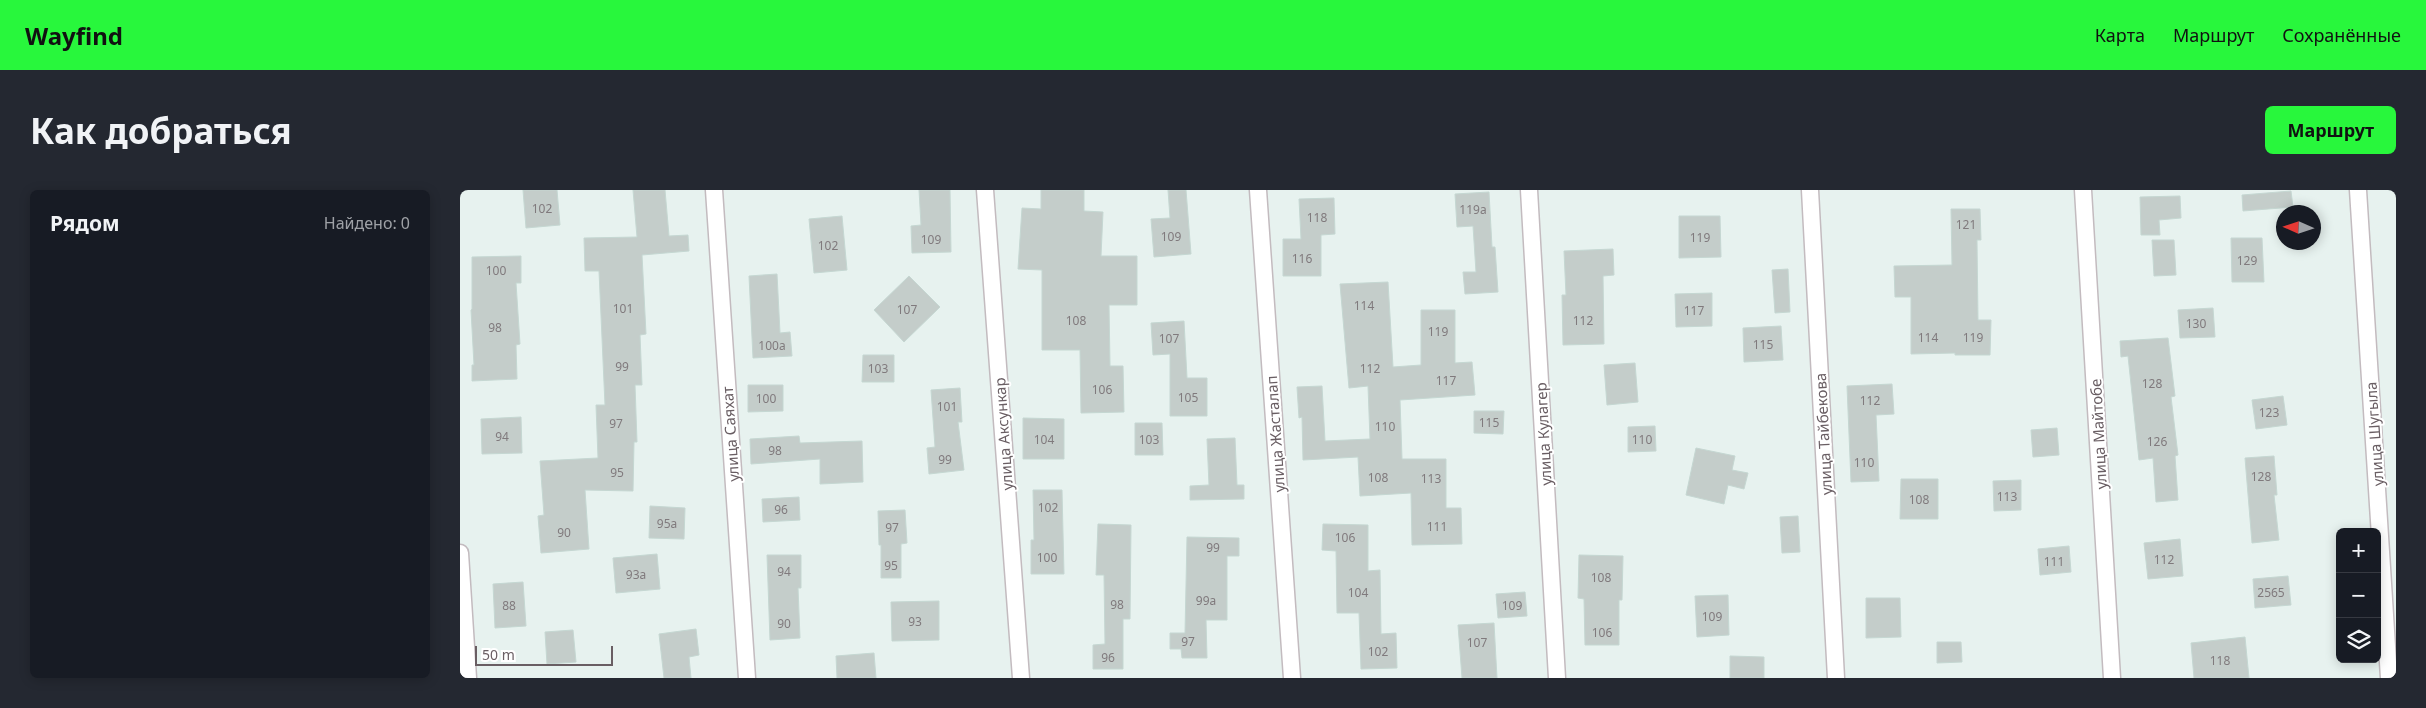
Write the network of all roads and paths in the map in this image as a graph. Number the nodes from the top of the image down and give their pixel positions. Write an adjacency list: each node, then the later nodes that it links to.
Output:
1 (714, 190): 10 (street, улица Саяхат)
2 (985, 190): 11 (street, улица Аксункар)
3 (1258, 190): 12 (street, улица Жасталап)
4 (1529, 190): 13 (street, улица Кулагер)
5 (1810, 190): 14 (street, улица Тайбекова)
6 (2083, 190): 15 (street, улица Майтобе)
7 (2358, 190): 16 (street, улица Шугыла)
8 (460, 553): 9 (street)
9 (468, 678)
10 (747, 678)
11 (1021, 678)
12 (1292, 678)
13 (1556, 678)
14 (1836, 678)
15 (2112, 678)
16 (2389, 678)

